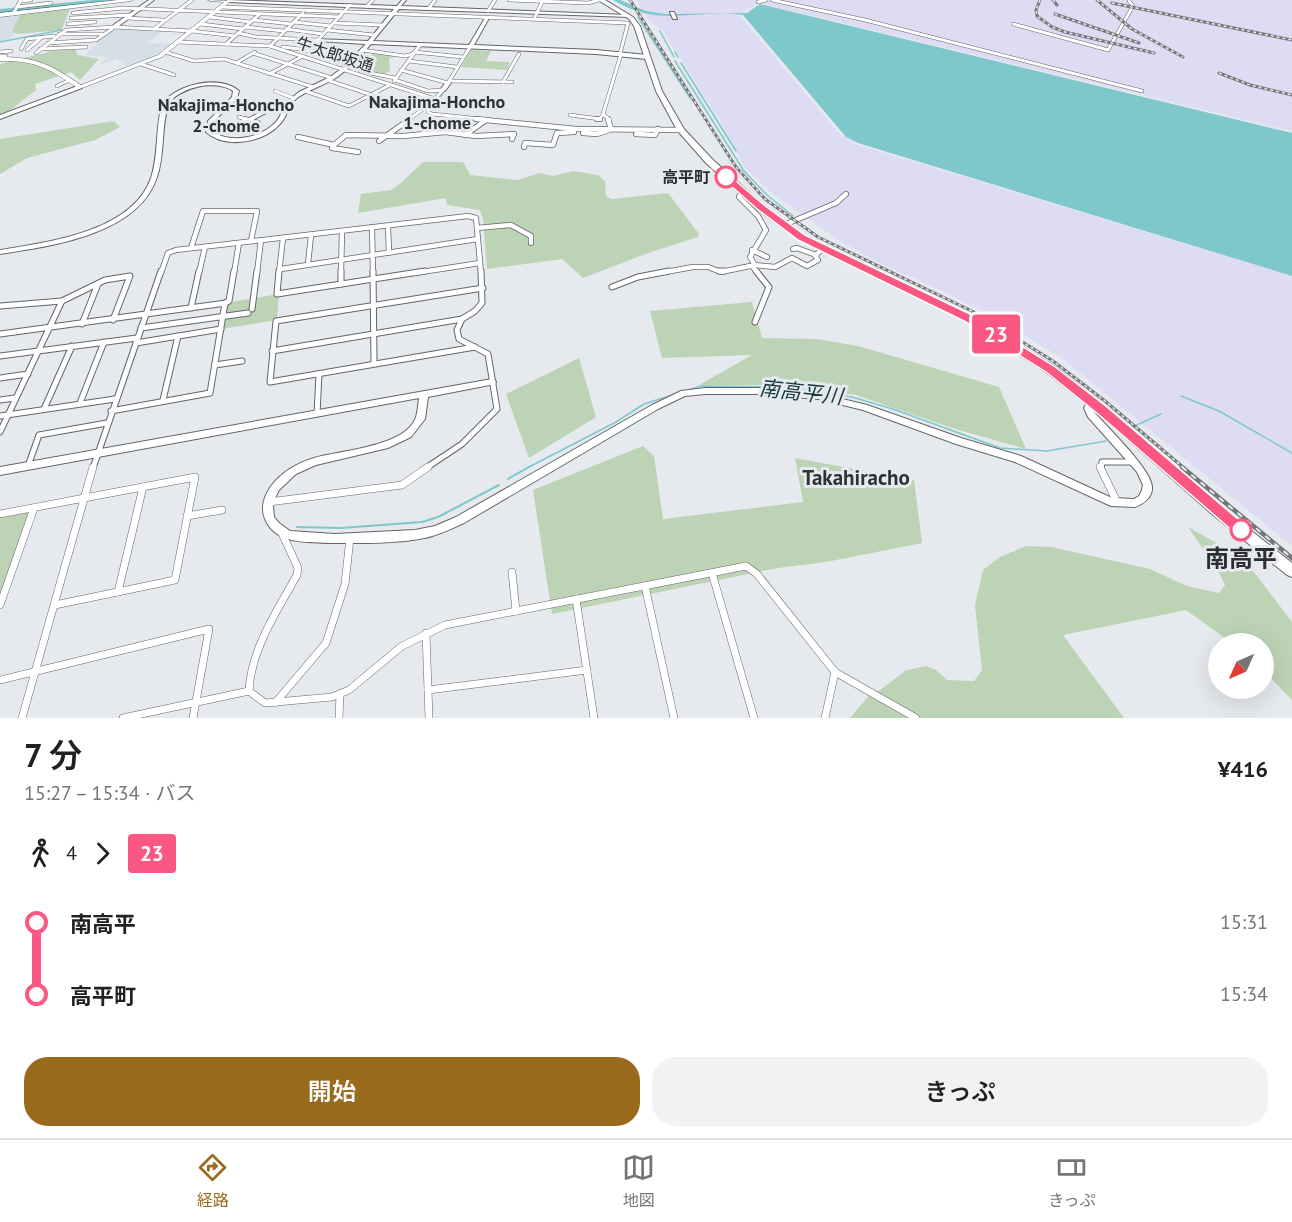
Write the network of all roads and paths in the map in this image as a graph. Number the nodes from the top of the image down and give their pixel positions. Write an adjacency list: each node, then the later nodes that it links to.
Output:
1 (32, 0): 15 (street)
2 (131, 0): 20 (main road)
3 (152, 0): 31 (street)
4 (191, 0): 36 (street)
5 (210, 0): 6 (main road)
6 (230, 0): 16 (street); 32 (main road)
7 (373, 0): 28 (street)
8 (404, 0): 29 (street)
9 (435, 0): 30 (street)
10 (495, 0): 39 (street)
11 (508, 0): 18 (street)
12 (600, 0): 23 (street); 51 (highway)
13 (766, 0): 24 (street)
14 (772, 0): 138 (street)
15 (20, 1): 35 (street)
16 (248, 1): 17 (street)
17 (261, 1): 25 (street)
18 (543, 1): 23 (street); 43 (street)
19 (1129, 1): 64 (street)
20 (96, 2): 27 (main road)
21 (317, 2): 25 (street); 26 (street)
22 (51, 3): 35 (street)
23 (588, 3): 45 (street)
24 (758, 3)
25 (306, 4): 37 (street)
26 (350, 5): 28 (street); 40 (street)
27 (76, 6): 35 (main road); 41 (street)
28 (368, 6): 29 (street)
29 (398, 7): 30 (street); 44 (street)
30 (429, 8): 34 (street)
31 (140, 9): 36 (street); 41 (street); 49 (street)
32 (219, 9): 33 (street); 36 (street); 42 (street); 52 (main road)
33 (266, 9): 37 (street); 42 (street)
34 (445, 9): 39 (street); 50 (street)
35 (15, 10): 46 (main road)
36 (177, 10): 57 (street); 71 (street)
37 (299, 10): 38 (street)
38 (306, 10): 40 (street); 47 (street, 牛太郎坂通)
39 (489, 11): 43 (street); 55 (street)
40 (345, 12): 44 (street); 53 (street)
41 (73, 13): 54 (street)
42 (260, 13): 47 (street); 58 (street)
43 (537, 13): 45 (street); 56 (street)
44 (392, 14): 50 (street); 66 (street)
45 (584, 14): 51 (street)
46 (0, 15)
47 (301, 15): 53 (street); 61 (street, 牛太郎坂通)
48 (101, 16): 49 (street); 54 (street); 59 (street)
49 (129, 16): 57 (street); 67 (street)
50 (441, 16): 55 (street)
51 (628, 16): 113 (highway)
52 (210, 17): 58 (street); 63 (main road)
53 (340, 17): 65 (street)
54 (71, 18): 62 (street)
55 (487, 18): 56 (street); 95 (street)
56 (534, 19): 109 (street)
57 (163, 20): 71 (street)
58 (252, 21): 61 (street); 69 (street)
59 (95, 22): 62 (street); 68 (street)
60 (300, 22): 61 (street); 65 (street); 74 (street)
61 (293, 23): 73 (street, 牛太郎坂通)
62 (68, 24): 72 (street)
63 (201, 24): 69 (street); 76 (main road)
64 (1013, 24)
65 (332, 25): 66 (street); 75 (street)
66 (383, 25): 82 (street)
67 (114, 27): 68 (street); 71 (street); 77 (street)
68 (90, 28): 70 (street)
69 (244, 28): 73 (street); 79 (street)
70 (84, 29): 72 (street); 78 (street)
71 (152, 29): 76 (street)
72 (66, 30): 81 (street)
73 (285, 30): 74 (street); 84 (street, 牛太郎坂通)
74 (293, 30): 80 (street); 85 (street)
75 (327, 30): 80 (street); 82 (street)
76 (192, 31): 79 (street); 89 (main road)
77 (105, 33): 78 (street); 86 (street)
78 (78, 34): 81 (street); 88 (street)
79 (237, 34): 84 (street); 92 (street)
80 (323, 34): 87 (street)
81 (57, 35): 83 (street); 91 (street)
82 (374, 35): 90 (street)
83 (42, 37): 98 (street); 100 (street)
84 (278, 38): 85 (street); 94 (street, 牛太郎坂通)
85 (284, 38): 87 (street)
86 (95, 40): 88 (street); 96 (street)
87 (317, 40): 90 (street); 101 (street)
88 (69, 42): 91 (street); 97 (street)
89 (178, 42): 92 (street); 104 (main road)
90 (368, 42): 93 (street); 107 (street)
91 (48, 43): 99 (street)
92 (226, 44): 94 (street)
93 (420, 45): 95 (street); 106 (street)
94 (270, 46): 101 (street); 111 (street, 牛太郎坂通)
95 (470, 46): 109 (street); 112 (street)
96 (86, 47): 97 (street); 103 (street)
97 (62, 48): 99 (street)
98 (21, 49)
99 (40, 49): 105 (street)
100 (27, 50)
101 (309, 50): 107 (street)
102 (11, 51): 110 (street)
103 (81, 51)
104 (165, 52): 115 (street); 116 (main road)
105 (36, 53)
106 (414, 53): 107 (street); 112 (street); 114 (street)
107 (359, 54): 119 (street)
108 (519, 54): 129 (street)
109 (620, 54): 113 (street); 144 (street)
110 (1, 56): 125 (main road)
111 (303, 56): 117 (street); 119 (street, 牛太郎坂通)
112 (463, 57): 118 (street)
113 (647, 57): 157 (highway)
114 (409, 60): 118 (street); 120 (street)
115 (236, 63): 117 (street); 122 (street)
116 (141, 64): 123 (street); 132 (main road)
117 (287, 64): 122 (street); 124 (street)
118 (457, 67): 127 (street)
119 (343, 70): 124 (street); 130 (street, 牛太郎坂通)
120 (401, 70): 126 (street); 127 (street)
121 (360, 71): 126 (street)
122 (269, 74): 133 (street)
123 (174, 75)
124 (330, 79): 133 (street); 139 (street)
125 (70, 80): 131 (street); 132 (main road)
126 (395, 80): 134 (street)
127 (448, 82): 129 (street); 134 (street)
128 (512, 82): 129 (street)
129 (502, 83): 137 (street)
130 (390, 85): 139 (street); 141 (street, 牛太郎坂通)
131 (57, 86)
132 (80, 87): 148 (street)
133 (313, 87): 136 (street)
134 (443, 90): 141 (street)
135 (275, 91): 142 (street)
136 (305, 91): 139 (street); 142 (street)
137 (497, 91)
138 (1142, 91)
139 (372, 95)
140 (379, 98): 145 (street)
141 (435, 99): 145 (street)
142 (291, 101): 150 (street); 189 (street)
143 (595, 103): 144 (street)
144 (605, 103): 146 (street)
145 (428, 106): 151 (street); 163 (street)
146 (603, 114): 147 (street); 155 (street)
147 (570, 115)
148 (0, 117)
149 (239, 117): 150 (street)
150 (249, 120): 152 (street); 158 (street)
151 (486, 120): 153 (street); 162 (street)
152 (258, 123)
153 (521, 124): 154 (street); 162 (street)
154 (539, 126): 155 (street)
155 (612, 129): 156 (street); 160 (street)
156 (658, 129): 157 (street); 161 (street)
157 (681, 130): 171 (highway)
158 (223, 133)
159 (551, 133): 160 (street)
160 (557, 133): 166 (street)
161 (636, 134)
162 (465, 135): 163 (street)
163 (387, 136): 165 (street); 167 (street)
164 (298, 137): 167 (street)
165 (379, 141)
166 (553, 144): 168 (street); 169 (street)
167 (334, 145): 170 (street)
168 (560, 145)
169 (524, 147)
170 (358, 152)
171 (743, 192): 173 (highway); 188 (street)
172 (846, 194): 173 (street)
173 (784, 225): 190 (highway)
174 (388, 226): 175 (street); 176 (street); 191 (street)
175 (372, 227): 177 (street); 192 (street)
176 (477, 228): 180 (street); 184 (street)
177 (342, 231): 178 (street); 194 (street)
178 (310, 235): 179 (street); 196 (street)
179 (284, 238): 181 (street); 198 (street)
180 (478, 239): 191 (street); 195 (street)
181 (261, 240): 182 (street); 210 (street)
182 (251, 241): 183 (street); 186 (street)
183 (239, 243): 185 (street); 205 (street)
184 (531, 243)
185 (205, 247): 186 (street); 208 (street)
186 (191, 248): 209 (street)
187 (793, 249): 190 (street)
188 (752, 250): 193 (street); 197 (street)
189 (0, 252)
190 (819, 252): 197 (street); 240 (highway)
191 (389, 253): 192 (street)
192 (372, 255): 194 (street); 199 (street)
193 (767, 256)
194 (341, 260): 196 (street); 201 (street)
195 (480, 263): 199 (street); 203 (street)
196 (308, 264): 198 (street)
197 (753, 265): 202 (street); 213 (street)
198 (281, 269): 201 (street)
199 (372, 280): 201 (street); 207 (street)
200 (99, 283): 204 (street); 212 (street); 214 (street)
201 (341, 284)
202 (612, 287)
203 (483, 288): 207 (street); 211 (street)
204 (62, 301): 206 (street); 215 (street)
205 (226, 303): 208 (street); 210 (street)
206 (0, 306)
207 (372, 306): 219 (street); 226 (street)
208 (190, 308): 209 (street)
209 (146, 315): 212 (street); 216 (street)
210 (223, 316): 216 (street); 217 (street)
211 (462, 319): 219 (street); 224 (street)
212 (113, 320): 214 (street)
213 (755, 322)
214 (82, 324): 215 (street)
215 (49, 328): 218 (street); 225 (street)
216 (141, 328): 221 (street)
217 (221, 329): 220 (street); 230 (street)
218 (0, 334)
219 (374, 334): 226 (street); 229 (street)
220 (178, 336): 221 (street); 239 (street)
221 (136, 340): 222 (street); 237 (street)
222 (104, 342): 223 (street); 241 (street)
223 (72, 346): 225 (street); 242 (street)
224 (475, 347): 229 (street); 234 (street)
225 (38, 351): 227 (street); 231 (street)
226 (272, 351): 232 (street)
227 (0, 357)
228 (242, 361): 230 (street)
229 (374, 363): 232 (street)
230 (215, 365): 239 (street)
231 (28, 374): 233 (street); 236 (street)
232 (319, 374): 244 (street)
233 (0, 378)
234 (492, 382): 235 (street); 254 (street)
235 (424, 394): 244 (street); 254 (street)
236 (15, 398): 238 (street); 245 (street)
237 (115, 399): 241 (street); 243 (street)
238 (0, 400)
239 (164, 400): 243 (street)
240 (1092, 401): 249 (street); 262 (highway)
241 (80, 403): 242 (street)
242 (44, 409): 245 (street)
243 (111, 411): 246 (street)
244 (317, 414): 248 (street)
245 (3, 416): 247 (street)
246 (108, 423): 248 (street); 250 (street)
247 (0, 432)
248 (97, 454): 250 (street); 253 (street)
249 (1134, 462): 255 (street); 255 (street)
250 (28, 466): 251 (street)
251 (0, 471)
252 (143, 487): 253 (street); 259 (street); 266 (street)
253 (86, 497): 256 (street); 268 (street)
254 (269, 502): 260 (street)
255 (1118, 504): 261 (street)
256 (34, 508): 258 (street); 269 (street)
257 (222, 510): 259 (street)
258 (0, 514)
259 (187, 516): 266 (street)
260 (281, 531): 261 (street); 277 (street)
261 (350, 536): 280 (street)
262 (1292, 571)
263 (512, 572): 270 (street)
264 (712, 573): 265 (street); 274 (street); 289 (street)
265 (645, 586): 267 (street); 288 (street)
266 (118, 592): 268 (street)
267 (576, 599): 270 (street); 272 (street)
268 (55, 604): 273 (street)
269 (0, 605)
270 (516, 611): 271 (street)
271 (426, 633): 276 (street); 278 (street)
272 (586, 670): 276 (street); 287 (street)
273 (36, 672): 275 (street); 279 (street); 282 (street)
274 (835, 672): 290 (street); 291 (street)
275 (0, 680)
276 (428, 690): 286 (street)
277 (249, 691): 279 (street); 280 (street)
278 (340, 694): 280 (street); 285 (street)
279 (195, 703): 281 (street); 284 (street)
280 (275, 703)
281 (142, 716): 283 (street)
282 (22, 718)
283 (123, 718)
284 (194, 718)
285 (339, 718)
286 (429, 718)
287 (594, 718)
288 (674, 718)
289 (754, 718)
290 (825, 718)
291 (916, 718)

